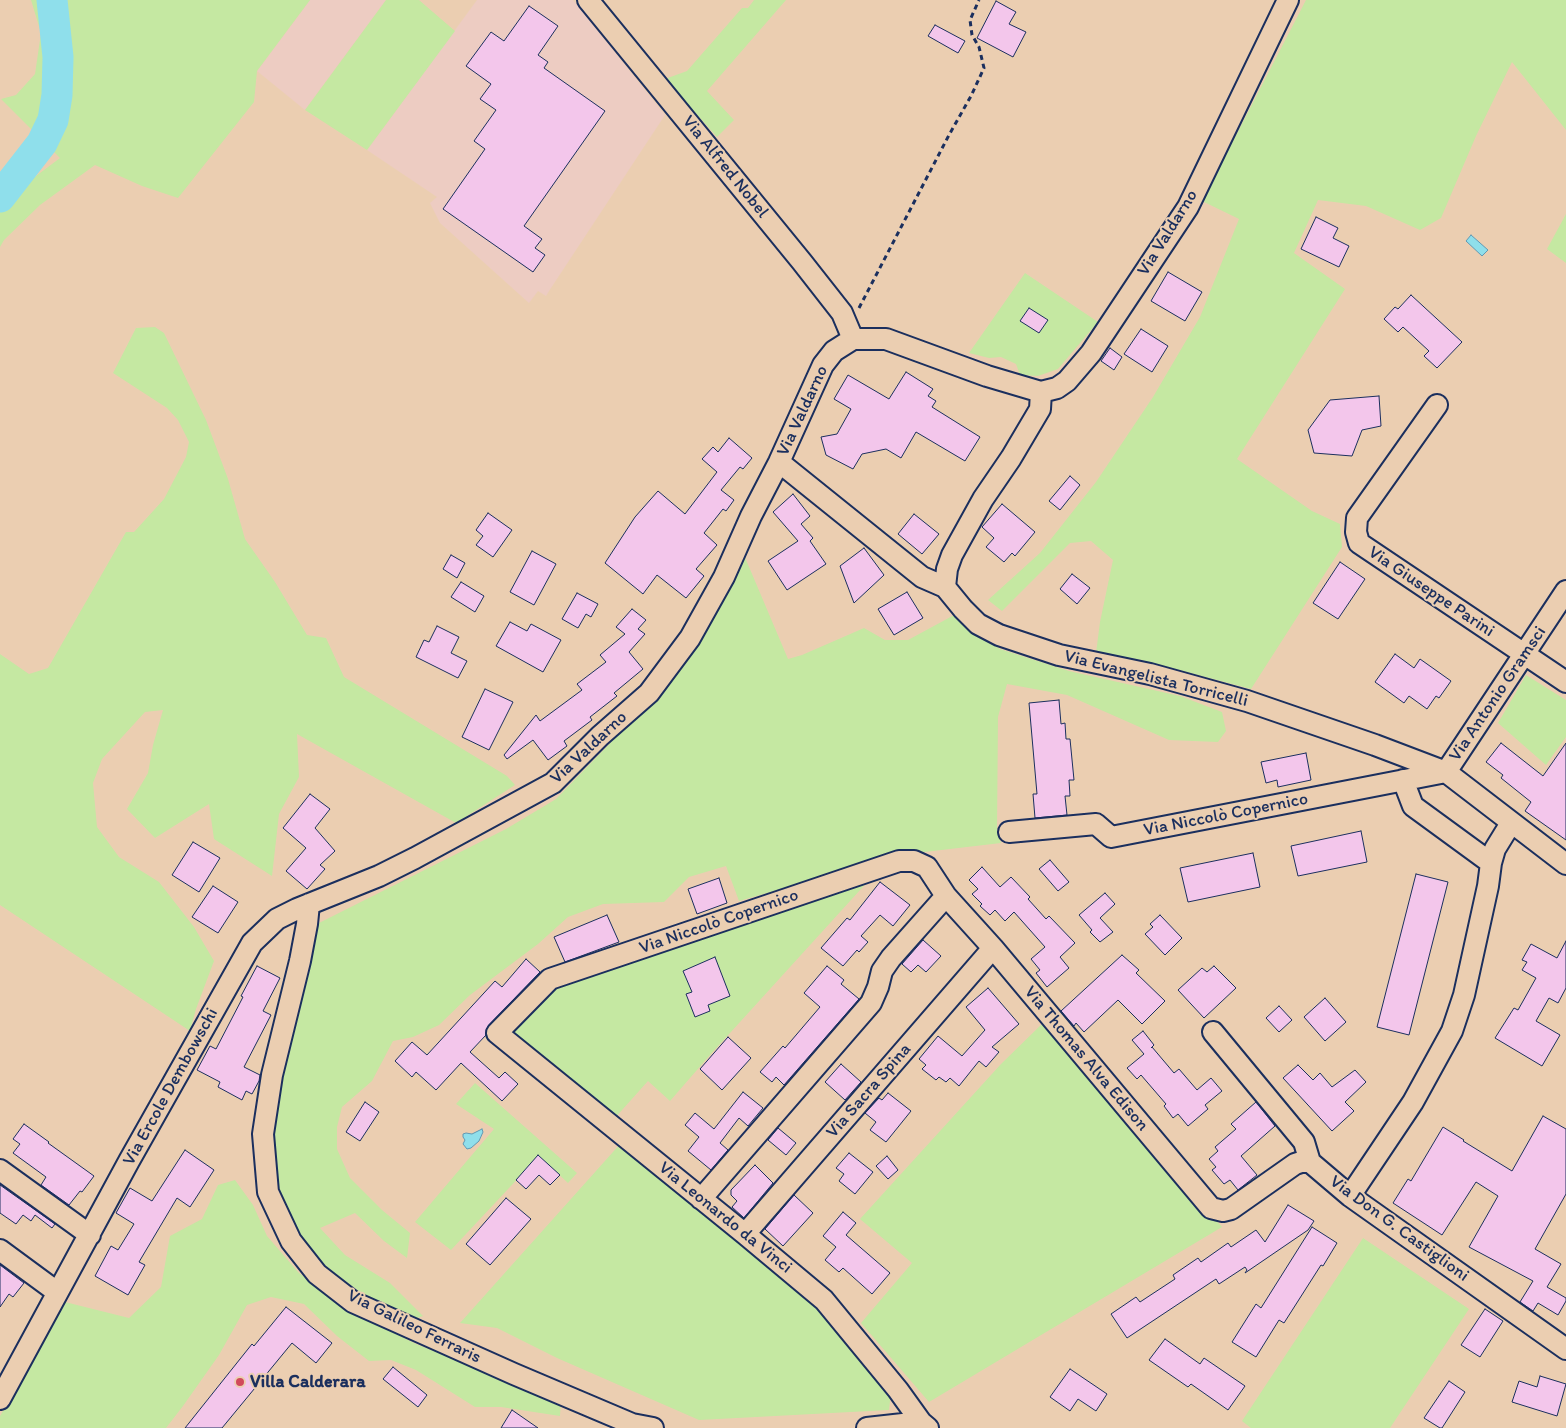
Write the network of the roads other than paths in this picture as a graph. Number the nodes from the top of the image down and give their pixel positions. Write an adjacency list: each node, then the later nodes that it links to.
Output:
1 (588, 0): 3 (street, Via Alfred Nobel)
2 (1288, 0): 4 (street, Via Valdarno)
3 (851, 334): 4 (street); 6 (street, Via Valdarno)
4 (1041, 392): 7 (street)
5 (1437, 405): 9 (street, Via Giuseppe Parini)
6 (779, 462): 7 (street); 18 (street, Via Valdarno)
7 (945, 587): 11 (street, Via Evangelista Torricelli)
8 (1566, 591): 9 (street, Via Antonio Gramsci)
9 (1524, 654): 10 (street, Via Giuseppe Parini); 11 (street, Via Antonio Gramsci)
10 (1566, 682)
11 (1446, 772): 12 (street, Via Niccolò Copernico); 13 (street, Via Evangelista Torricelli)
12 (1403, 780): 14 (street, Via Niccolò Copernico); 15 (street)
13 (1511, 823): 15 (street); 16 (street, Via Evangelista Torricelli)
14 (1010, 832)
15 (1491, 863): 24 (street)
16 (1566, 864)
17 (946, 896): 19 (street, Via Thomas Alva Edison); 21 (street, Via Niccolò Copernico); 25 (street)
18 (309, 904): 27 (street, Via Ercole Dembowschi); 33 (street, Via Galileo Ferraris)
19 (993, 948): 22 (street, Via Thomas Alva Edison); 26 (street, Via Sacra Spina)
20 (1213, 1032): 22 (street)
21 (497, 1033): 25 (street, Via Leonardo da Vinci)
22 (1310, 1162): 24 (street, Via Don G. Castiglioni)
23 (0, 1170): 27 (street)
24 (1350, 1196): 30 (street, Via Don G. Castiglioni)
25 (701, 1199): 26 (street, Via Leonardo da Vinci)
26 (745, 1234): 32 (street, Via Leonardo da Vinci)
27 (90, 1235): 29 (street, Via Ercole Dembowschi)
28 (0, 1250): 29 (street)
29 (57, 1292): 31 (street, Via Ercole Dembowschi)
30 (1566, 1349)
31 (0, 1399)
32 (924, 1425): 35 (street)
33 (630, 1426): 34 (street, Via Galileo Ferraris)
34 (654, 1428)
35 (868, 1428)

